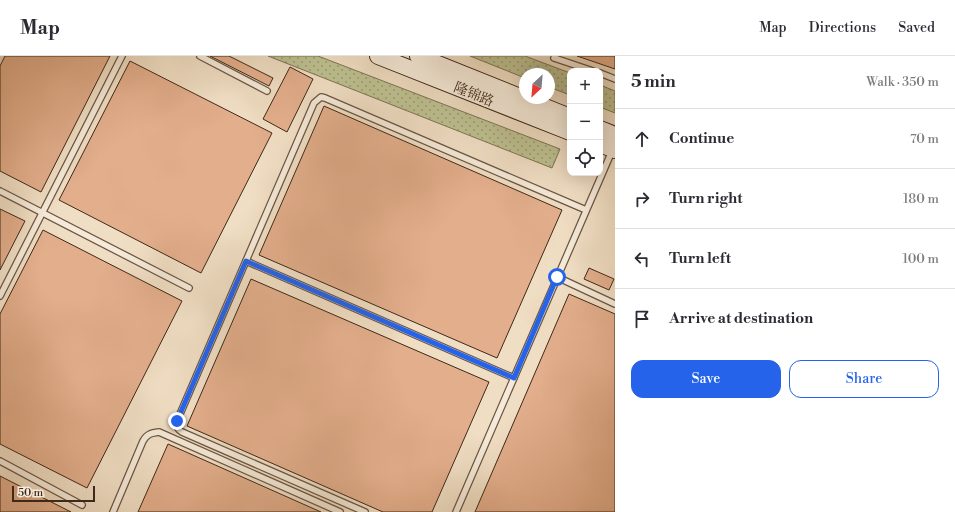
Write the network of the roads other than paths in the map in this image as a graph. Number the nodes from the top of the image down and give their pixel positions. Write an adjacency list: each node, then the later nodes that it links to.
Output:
1 (122, 56): 16 (lane)
2 (200, 56): 9 (lane)
3 (378, 56): 11 (main road, 隆锦路)
4 (418, 56): 10 (main road, 隆锦路)
5 (555, 56): 6 (lane)
6 (584, 68)
7 (603, 74): 8 (lane)
8 (615, 79)
9 (267, 91)
10 (567, 116)
11 (567, 131)
12 (603, 133): 13 (main road)
13 (611, 144): 15 (lane)
14 (0, 191): 16 (lane)
15 (586, 210): 17 (lane); 18 (lane)
16 (42, 213): 19 (lane); 20 (lane)
17 (246, 261): 22 (lane); 27 (lane)
18 (557, 277): 21 (lane); 22 (lane)
19 (189, 288)
20 (0, 296)
21 (615, 304)
22 (514, 378): 28 (lane)
23 (0, 462): 24 (lane)
24 (82, 505)
25 (112, 512): 26 (lane)
26 (340, 512)
27 (365, 512)
28 (456, 512)

